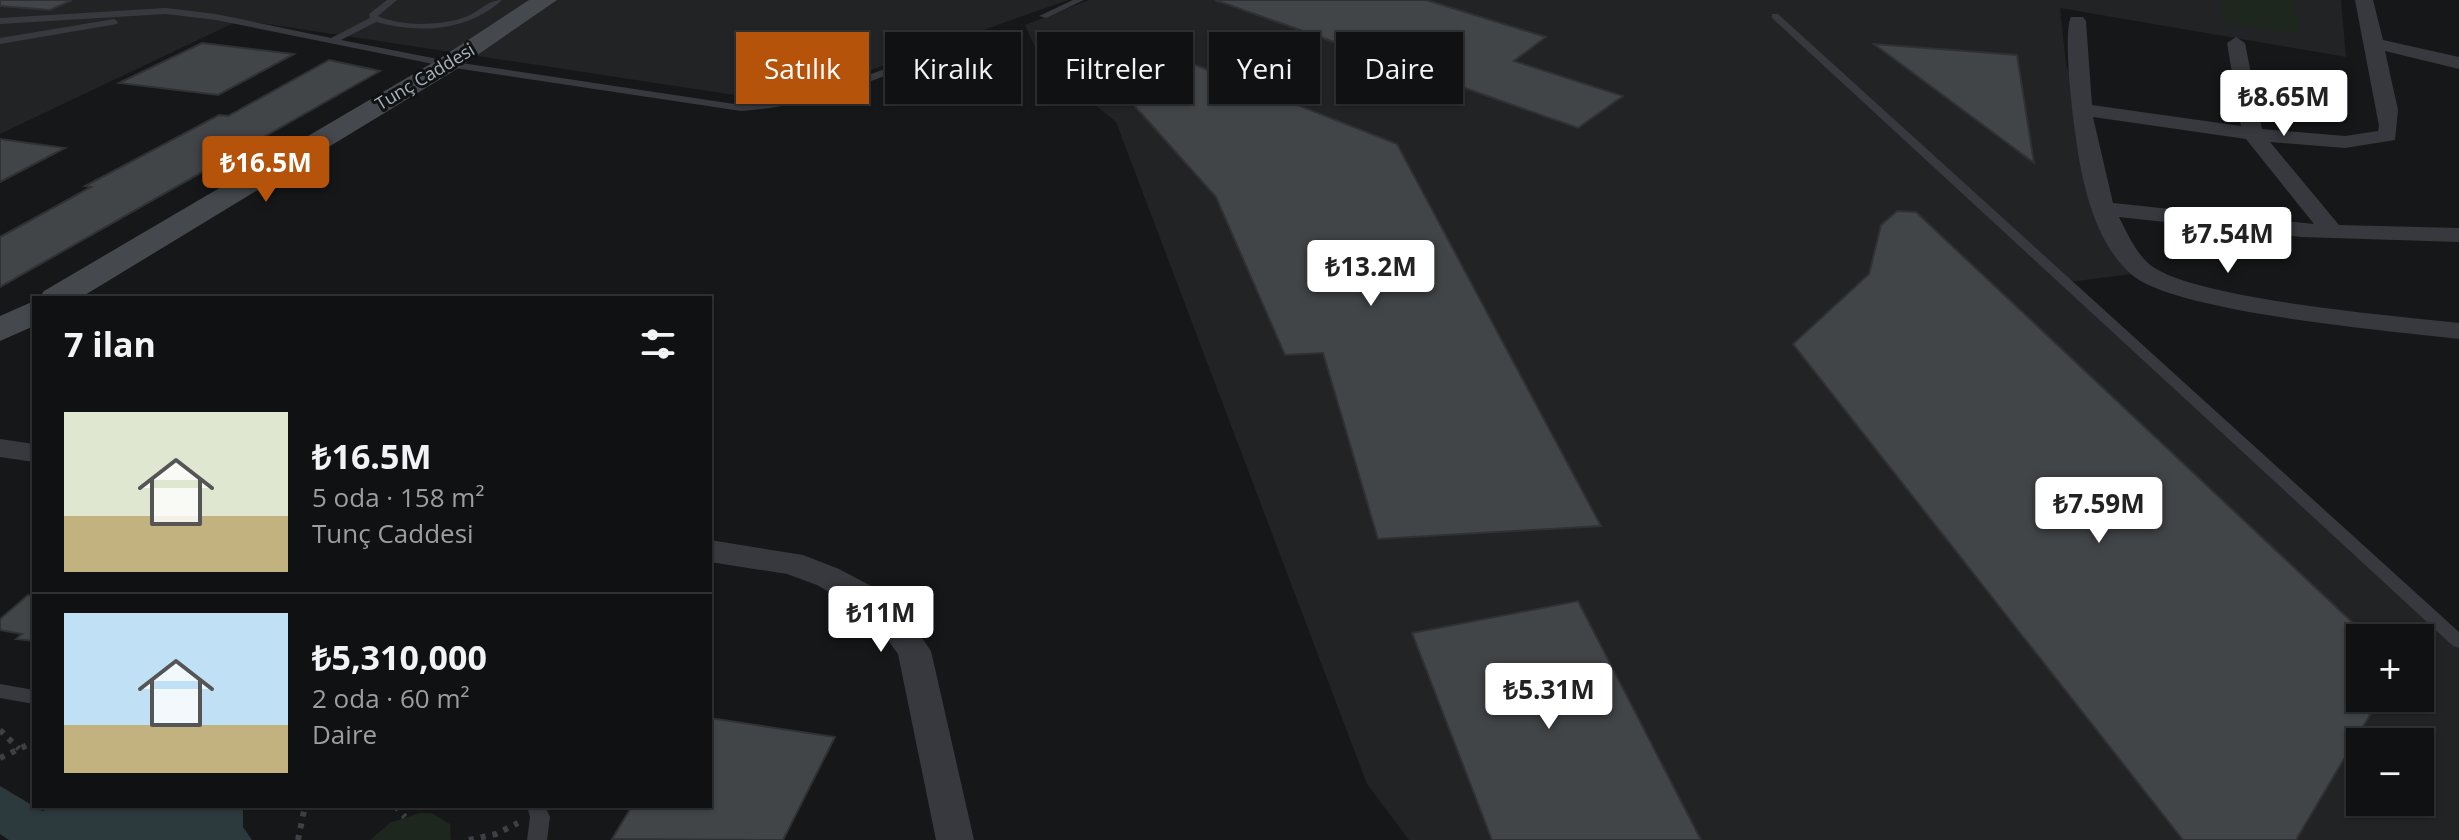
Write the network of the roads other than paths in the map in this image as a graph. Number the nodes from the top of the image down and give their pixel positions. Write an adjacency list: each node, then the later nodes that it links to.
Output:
1 (162, 0): 7 (lane)
2 (393, 0): 11 (lane)
3 (498, 0): 11 (lane)
4 (545, 0): 18 (main road, Tunç Caddesi)
5 (1080, 0): 8 (lane)
6 (2364, 0): 16 (street)
7 (166, 11): 10 (lane); 13 (lane); 14 (lane)
8 (1043, 16)
9 (1775, 16): 32 (lane)
10 (0, 18)
11 (375, 19): 13 (lane)
12 (2077, 21): 20 (street)
13 (335, 39): 18 (lane)
14 (0, 41)
15 (2236, 43): 21 (street)
16 (2373, 43): 17 (street); 21 (street)
17 (2459, 63)
18 (448, 64): 19 (lane); 25 (main road, Tunç Caddesi)
19 (885, 71)
20 (2081, 109): 21 (street); 22 (street)
21 (2253, 134): 23 (street)
22 (2102, 208): 23 (street); 28 (street)
23 (2332, 232): 24 (street)
24 (2459, 235)
25 (59, 296)
26 (32, 312): 27 (main road)
27 (0, 331)
28 (2459, 331)
29 (0, 448): 30 (street)
30 (32, 453)
31 (712, 551): 37 (street)
32 (2459, 642)
33 (0, 691): 34 (lane)
34 (32, 697)
35 (530, 810): 36 (lane)
36 (537, 840)
37 (955, 840)

